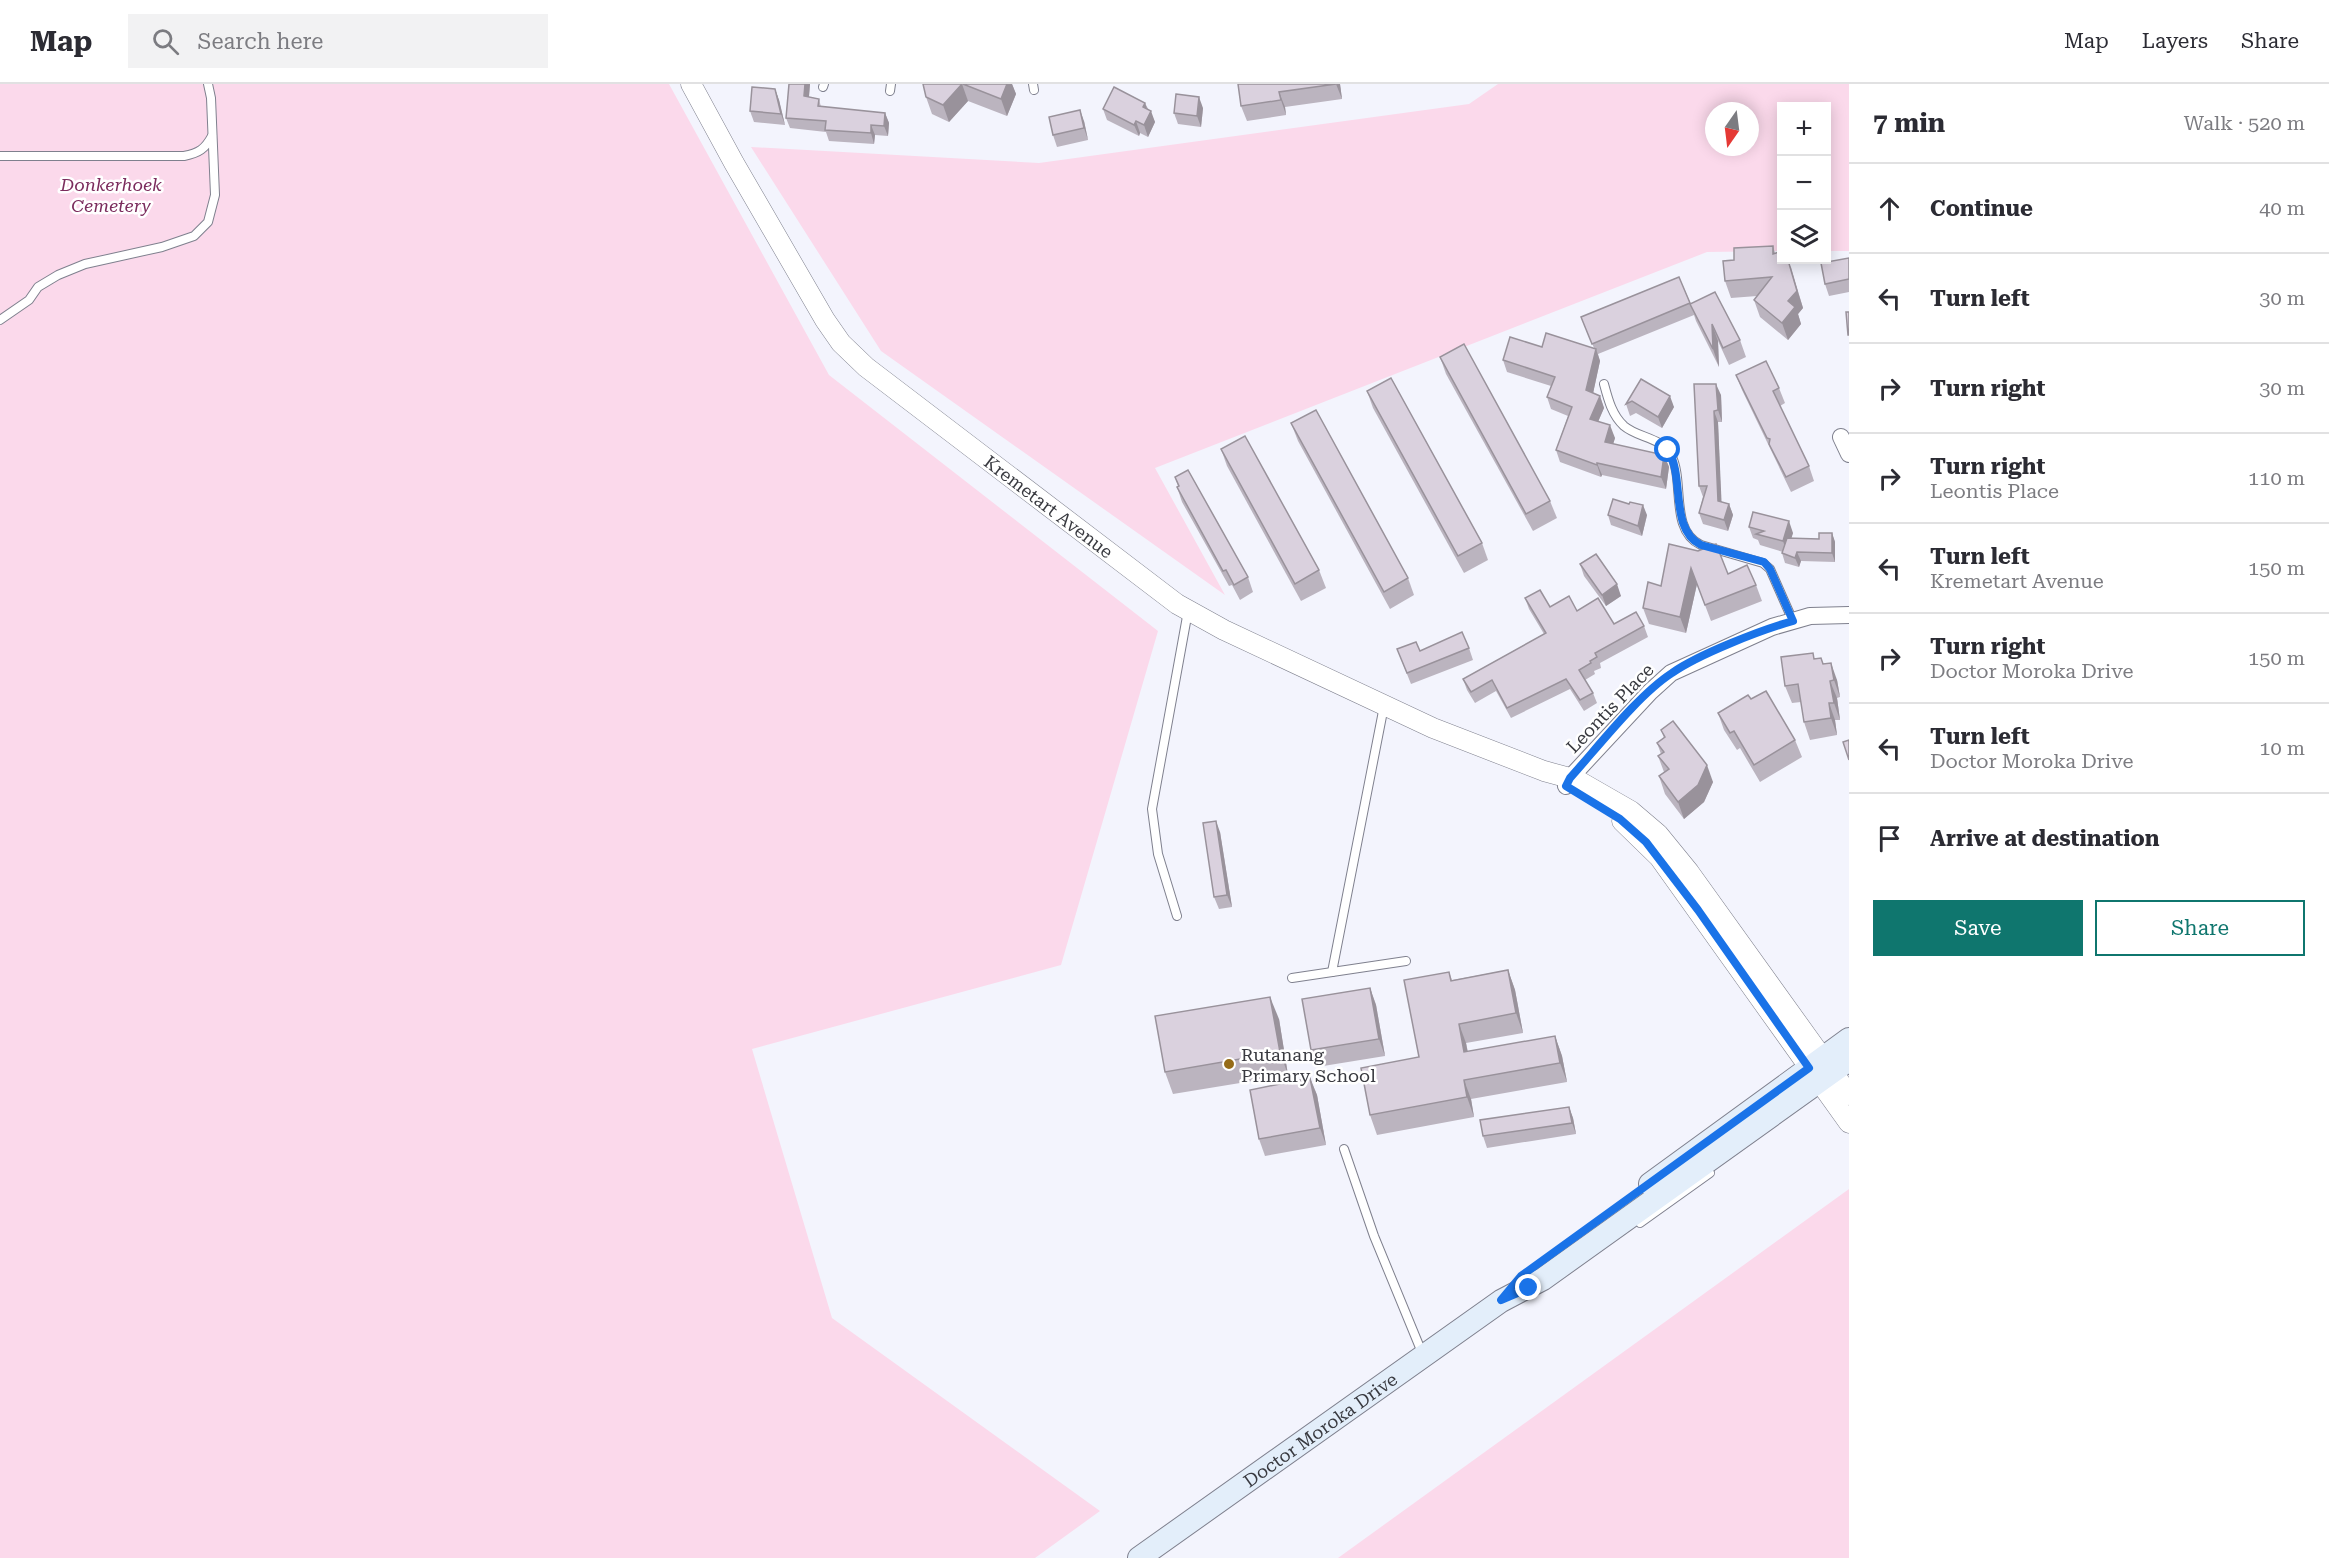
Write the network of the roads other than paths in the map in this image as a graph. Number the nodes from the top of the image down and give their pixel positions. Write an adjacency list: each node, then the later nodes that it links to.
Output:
1 (208, 84): 3 (lane)
2 (691, 84): 9 (street, Kremetart Avenue)
3 (213, 134): 4 (lane); 5 (lane)
4 (0, 156)
5 (0, 320)
6 (1604, 384): 11 (lane)
7 (1841, 437): 8 (street)
8 (1849, 454)
9 (1188, 610): 12 (street, Kremetart Avenue); 14 (lane)
10 (1849, 615): 11 (street, Leontis Place)
11 (1793, 621): 13 (street, Leontis Place)
12 (1384, 705): 13 (street, Kremetart Avenue); 16 (lane)
13 (1568, 782): 19 (street, Kremetart Avenue)
14 (1177, 916)
15 (1406, 961): 16 (lane)
16 (1332, 972): 17 (lane)
17 (1292, 978)
18 (1849, 1039): 19 (main road, Doctor Moroka Drive)
19 (1826, 1068): 20 (street, Kremetart Avenue); 21 (street, Kremetart Avenue); 23 (main road, Doctor Moroka Drive); 23 (main road, Doctor Moroka Drive)
20 (1849, 1095)
21 (1849, 1123)
22 (1344, 1149): 24 (lane)
23 (1501, 1300): 24 (main road, Doctor Moroka Drive)
24 (1423, 1356): 25 (main road, Doctor Moroka Drive)
25 (1139, 1558)

